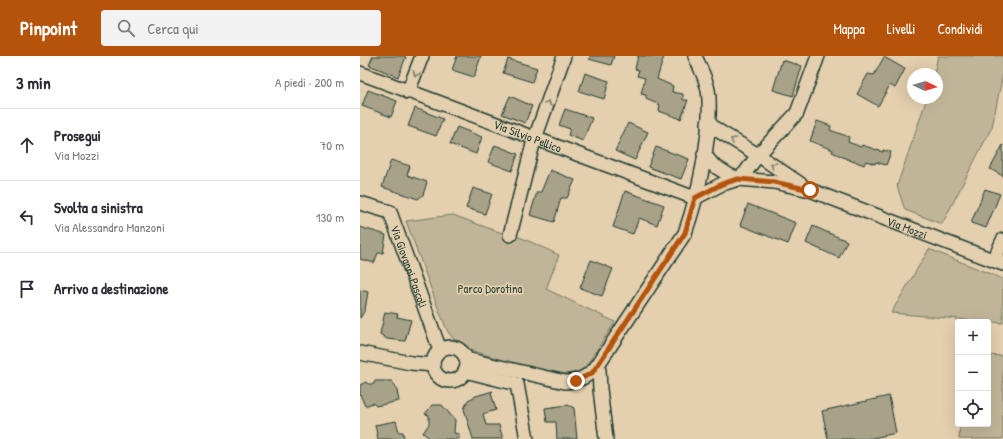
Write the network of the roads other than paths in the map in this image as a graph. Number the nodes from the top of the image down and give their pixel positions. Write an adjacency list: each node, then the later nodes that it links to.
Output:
1 (422, 56): 6 (street, one-way to 6)
2 (564, 56): 8 (street, one-way to 2)
3 (695, 56): 7 (street)
4 (818, 56): 10 (street)
5 (360, 73): 6 (street, Via Silvio Pellico)
6 (408, 92): 8 (street, Via Silvio Pellico)
7 (708, 124): 9 (street); 10 (street, Via Mozzi, one-way to 7)
8 (536, 140): 13 (street, Via Silvio Pellico); 15 (street)
9 (704, 154): 11 (street, Via Mozzi); 13 (street)
10 (758, 155): 11 (street, Via Mozzi); 12 (street, Via Mozzi, one-way to 10)
11 (738, 179): 12 (street, Via Mozzi); 13 (street, Via Mozzi)
12 (810, 190): 17 (street, Via Mozzi)
13 (695, 198): 22 (street)
14 (360, 202): 18 (street, Via Giovanni Pascoli)
15 (510, 235)
16 (1003, 240): 17 (street)
17 (998, 262)
18 (440, 350): 20 (street); 21 (street)
19 (360, 353): 20 (street)
20 (433, 365): 21 (street)
21 (466, 365): 22 (street); 23 (street)
22 (597, 366): 24 (street)
23 (527, 439)
24 (606, 439)

